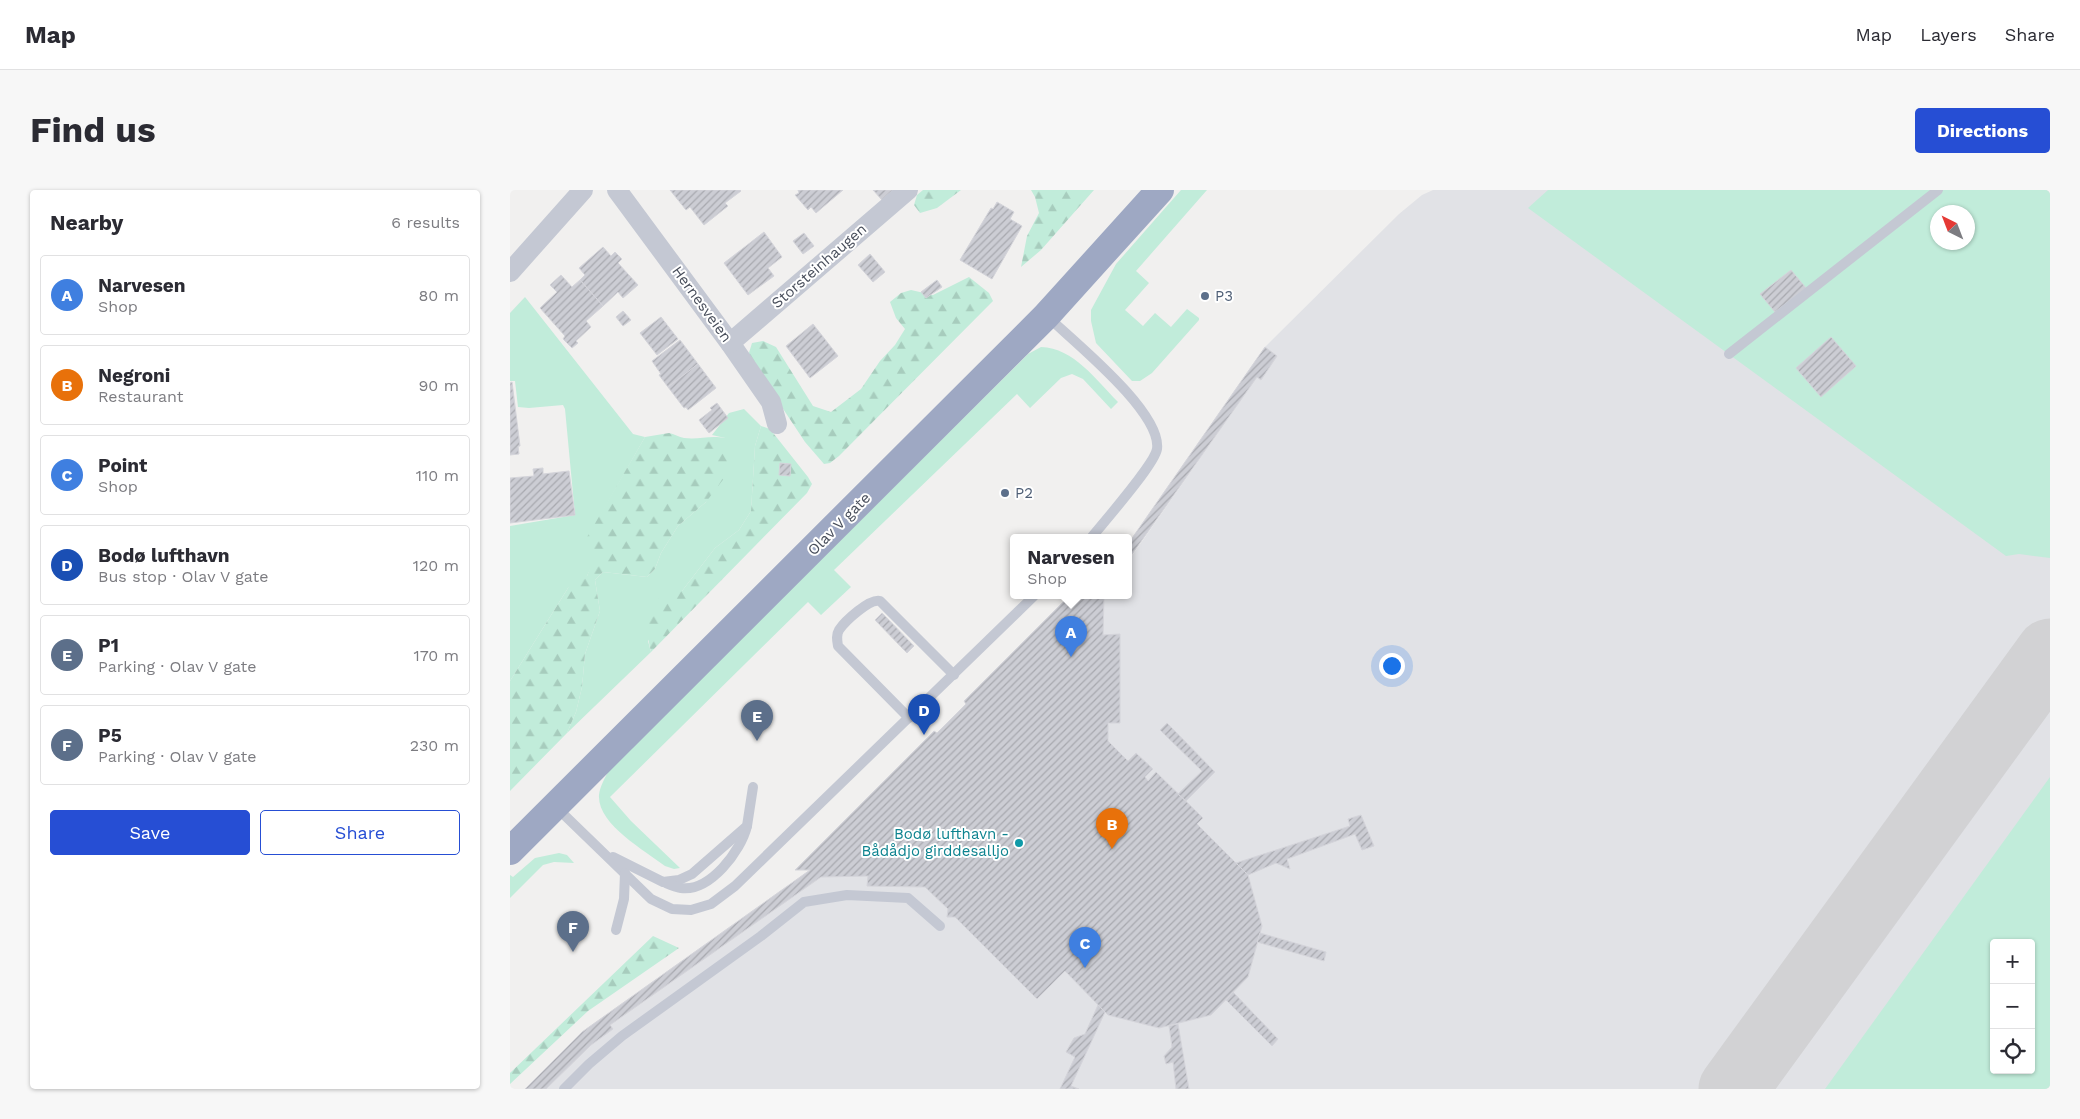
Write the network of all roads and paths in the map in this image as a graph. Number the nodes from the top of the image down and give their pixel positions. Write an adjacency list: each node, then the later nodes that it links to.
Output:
1 (583, 190): 6 (street)
2 (617, 190): 8 (street, Hernesveien)
3 (908, 190): 8 (street, Storsteinhaugen)
4 (1160, 190): 7 (highway, Olav V gate)
5 (1938, 190): 9 (lane)
6 (510, 272)
7 (1046, 316): 11 (lane); 16 (highway, Olav V gate)
8 (730, 343): 10 (street, Hernesveien)
9 (1729, 354)
10 (777, 424)
11 (1094, 534)
12 (1031, 599): 13 (lane)
13 (954, 675): 14 (lane); 14 (lane)
14 (909, 718): 20 (lane)
15 (753, 787): 17 (lane)
16 (555, 806): 18 (highway, Olav V gate); 19 (lane)
17 (747, 826): 21 (lane); 21 (lane)
18 (510, 851)
19 (604, 852): 20 (lane); 21 (lane)
20 (625, 873): 23 (lane)
21 (663, 882)
22 (940, 926): 24 (lane)
23 (616, 930)
24 (564, 1089)

